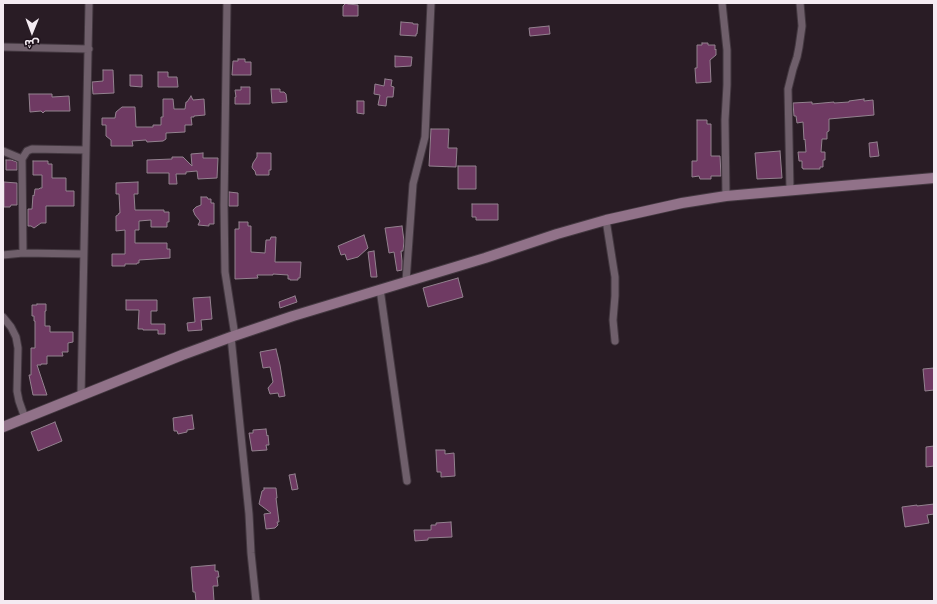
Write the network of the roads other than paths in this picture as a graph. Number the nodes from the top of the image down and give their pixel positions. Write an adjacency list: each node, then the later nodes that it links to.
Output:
1 (90, 3): 7 (street)
2 (227, 3): 21 (street)
3 (430, 3): 18 (street)
4 (722, 3): 13 (street)
5 (800, 3): 12 (street)
6 (3, 47): 7 (street)
7 (89, 49): 8 (street)
8 (86, 150): 10 (street); 17 (street)
9 (3, 151): 10 (street)
10 (22, 159): 15 (street)
11 (934, 178): 12 (street)
12 (790, 190): 13 (street)
13 (726, 196): 14 (street)
14 (606, 220): 18 (street); 22 (street)
15 (23, 253): 16 (street); 17 (street)
16 (3, 254)
17 (84, 254): 23 (street)
18 (406, 281): 19 (street)
19 (380, 289): 21 (street); 26 (street)
20 (3, 317): 24 (street)
21 (233, 336): 23 (street); 27 (street)
22 (615, 341)
23 (81, 395): 24 (street)
24 (24, 418): 25 (street)
25 (3, 427)
26 (407, 481)
27 (256, 601)

